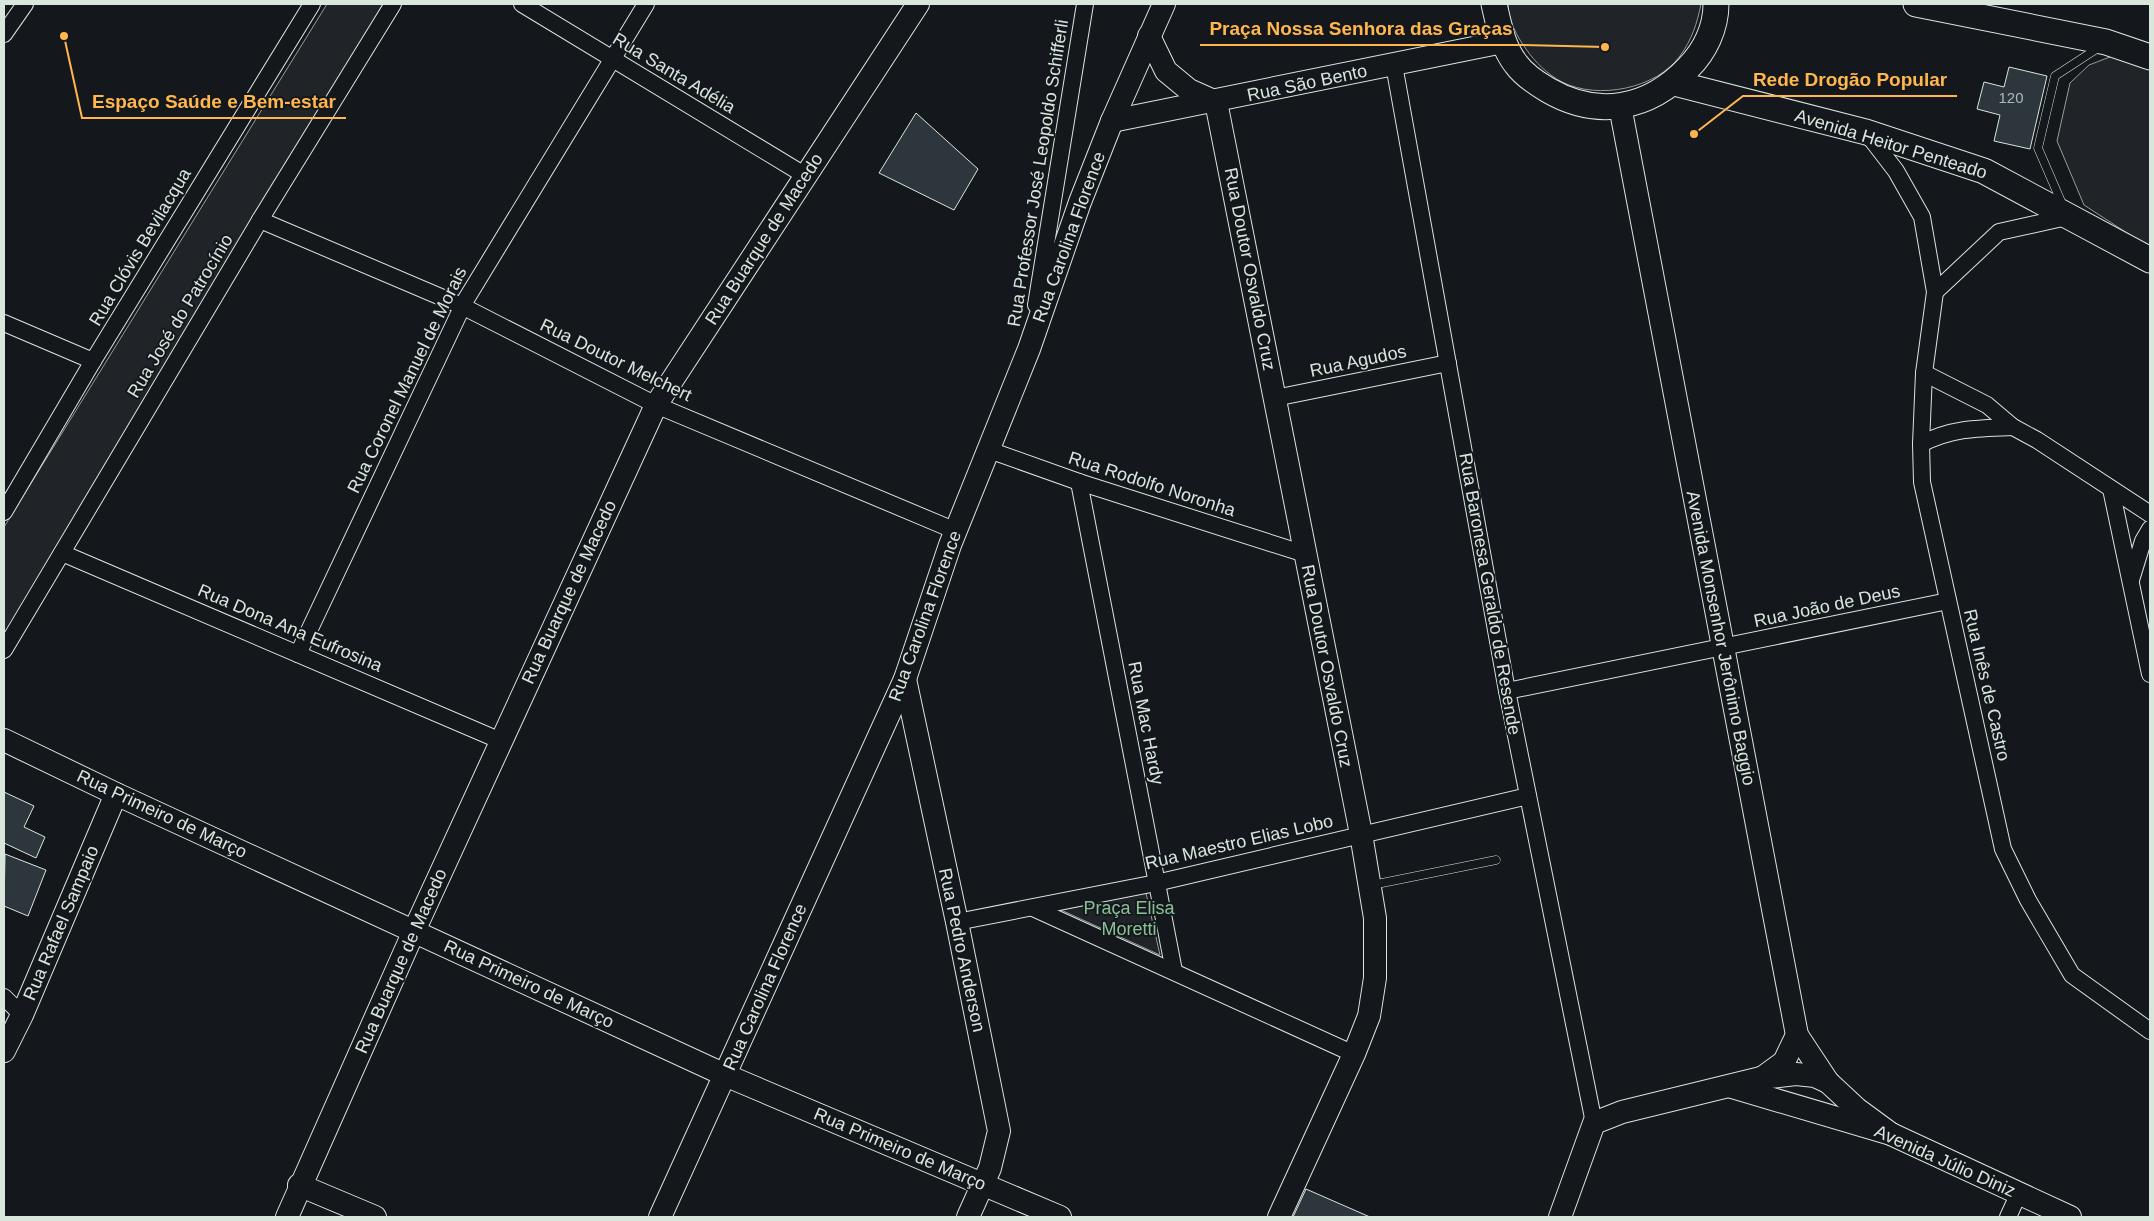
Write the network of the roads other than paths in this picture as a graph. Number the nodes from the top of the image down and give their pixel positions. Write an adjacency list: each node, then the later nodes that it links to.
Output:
1 (24, 4): 12 (street)
2 (312, 4): 32 (street, Rua Clóvis Bevilacqua)
3 (393, 4): 26 (street, Rua José do Patrocínio)
4 (522, 4): 17 (street, Rua Santa Adélia)
5 (646, 4): 17 (street, Rua Coronel Manuel de Morais)
6 (918, 4): 24 (main road, Rua Buarque de Macedo)
7 (1085, 4): 31 (street, Rua Professor José Leopoldo Schifferli)
8 (1164, 4): 13 (main road, Rua Carolina Florence)
9 (1494, 4): 14 (main road)
10 (1716, 4): 19 (main road)
11 (1916, 4): 15 (main road)
12 (4, 34)
13 (1149, 36): 20 (main road); 22 (main road, Rua Carolina Florence)
14 (1503, 42): 18 (main road, Rua São Bento); 21 (main road)
15 (2106, 42): 16 (main road); 25 (lane)
16 (2150, 57)
17 (612, 58): 24 (street, Rua Santa Adélia); 29 (street, Rua Coronel Manuel de Morais)
18 (1394, 64): 20 (main road, Rua São Bento); 33 (street, Rua Baronesa Geraldo de Resende)
19 (1674, 84): 21 (main road); 23 (main road, Avenida Heitor Penteado)
20 (1216, 102): 22 (main road, Rua São Bento); 35 (main road, Rua Doutor Osvaldo Cruz)
21 (1620, 106): 50 (main road, Avenida Monsenhor Jerônimo Baggio)
22 (1112, 121): 31 (main road, Rua Carolina Florence)
23 (1866, 132): 25 (main road, Avenida Heitor Penteado); 28 (street, Rua Inês de Castro)
24 (806, 176): 36 (main road, Rua Buarque de Macedo)
25 (2068, 217): 27 (main road, Avenida Heitor Penteado); 28 (street)
26 (260, 220): 29 (street, Rua Doutor Melchert); 46 (street, Rua José do Patrocínio)
27 (2150, 260)
28 (1935, 292): 34 (street, Rua Inês de Castro)
29 (462, 306): 36 (street, Rua Doutor Melchert); 52 (street, Rua Coronel Manuel de Morais)
30 (4, 323): 32 (street)
31 (1029, 349): 39 (main road, Rua Carolina Florence)
32 (93, 361): 42 (street, Rua Clóvis Bevilacqua)
33 (1448, 363): 35 (street, Rua Agudos); 55 (street, Rua Baronesa Geraldo de Resende)
34 (1924, 373): 37 (street); 38 (street, Rua Inês de Castro)
35 (1275, 398): 47 (main road, Rua Doutor Osvaldo Cruz)
36 (656, 405): 45 (street, Rua Doutor Melchert); 57 (main road, Rua Buarque de Macedo)
37 (2013, 427): 38 (street); 41 (street)
38 (1921, 444): 49 (street, Rua Inês de Castro)
39 (989, 450): 40 (street, Rua Rodolfo Noronha); 45 (main road, Rua Carolina Florence)
40 (1079, 482): 47 (street, Rua Rodolfo Noronha); 62 (street, Rua Mac Hardy)
41 (2111, 489): 43 (street); 48 (street)
42 (4, 512)
43 (2150, 514)
44 (2150, 529): 48 (street)
45 (956, 531): 54 (main road, Rua Carolina Florence)
46 (62, 553): 51 (street, Rua José do Patrocínio); 52 (street, Rua Dona Ana Eufrosina)
47 (1305, 554): 60 (main road, Rua Doutor Osvaldo Cruz)
48 (2131, 582): 53 (street)
49 (1948, 601): 50 (street, Rua João de Deus); 70 (street, Rua Inês de Castro)
50 (1723, 648): 55 (street, Rua João de Deus); 71 (main road, Avenida Monsenhor Jerônimo Baggio)
51 (4, 650)
52 (298, 654): 57 (street, Rua Dona Ana Eufrosina)
53 (2150, 674)
54 (905, 678): 65 (main road, Rua Pedro Anderson); 74 (main road, Rua Carolina Florence)
55 (1507, 691): 59 (street, Rua Baronesa Geraldo de Resende)
56 (4, 740): 58 (main road, Rua Primeiro de Março)
57 (501, 741): 66 (main road, Rua Buarque de Macedo)
58 (116, 794): 66 (main road, Rua Primeiro de Março); 69 (main road, Rua Rafael Sampaio)
59 (1528, 796): 60 (street, Rua Maestro Elias Lobo); 78 (street, Rua Baronesa Geraldo de Resende)
60 (1361, 834): 62 (street, Rua Maestro Elias Lobo); 63 (main road, Rua Doutor Osvaldo Cruz)
61 (1496, 860): 63 (lane)
62 (1156, 883): 64 (street, Rua Maestro Elias Lobo); 67 (street, Rua Mac Hardy)
63 (1370, 886): 73 (main road, Rua Doutor Osvaldo Cruz)
64 (1033, 908): 65 (street, Rua Maestro Elias Lobo); 67 (street)
65 (957, 922): 80 (main road, Rua Pedro Anderson)
66 (414, 931): 74 (main road, Rua Primeiro de Março); 81 (main road, Rua Buarque de Macedo)
67 (1174, 971): 73 (street)
68 (4, 997): 69 (street)
69 (22, 1015): 72 (main road, Rua Rafael Sampaio)
70 (2150, 1031)
71 (1797, 1035): 75 (main road); 76 (main road, Avenida Monsenhor Jerônimo Baggio)
72 (4, 1048)
73 (1354, 1054): 89 (main road, Rua Doutor Osvaldo Cruz)
74 (725, 1075): 80 (main road, Rua Primeiro de Março); 86 (main road, Rua Carolina Florence)
75 (1761, 1078): 76 (main road); 77 (main road)
76 (1828, 1082): 79 (main road, Avenida Monsenhor Jerônimo Baggio)
77 (1732, 1086): 78 (main road); 79 (main road, Avenida Júlio Diniz)
78 (1594, 1123): 83 (main road)
79 (1891, 1134): 82 (main road, Avenida Júlio Diniz)
80 (983, 1184): 87 (main road, Rua Pedro Anderson); 88 (main road, Rua Primeiro de Março)
81 (299, 1185): 84 (main road, Rua Buarque de Macedo); 85 (main road)
82 (2019, 1193): 90 (street); 91 (main road, Avenida Júlio Diniz)
83 (1565, 1215)
84 (287, 1217)
85 (375, 1217)
86 (660, 1217)
87 (968, 1217)
88 (1060, 1217)
89 (1279, 1217)
90 (2008, 1217)
91 (2070, 1217)

